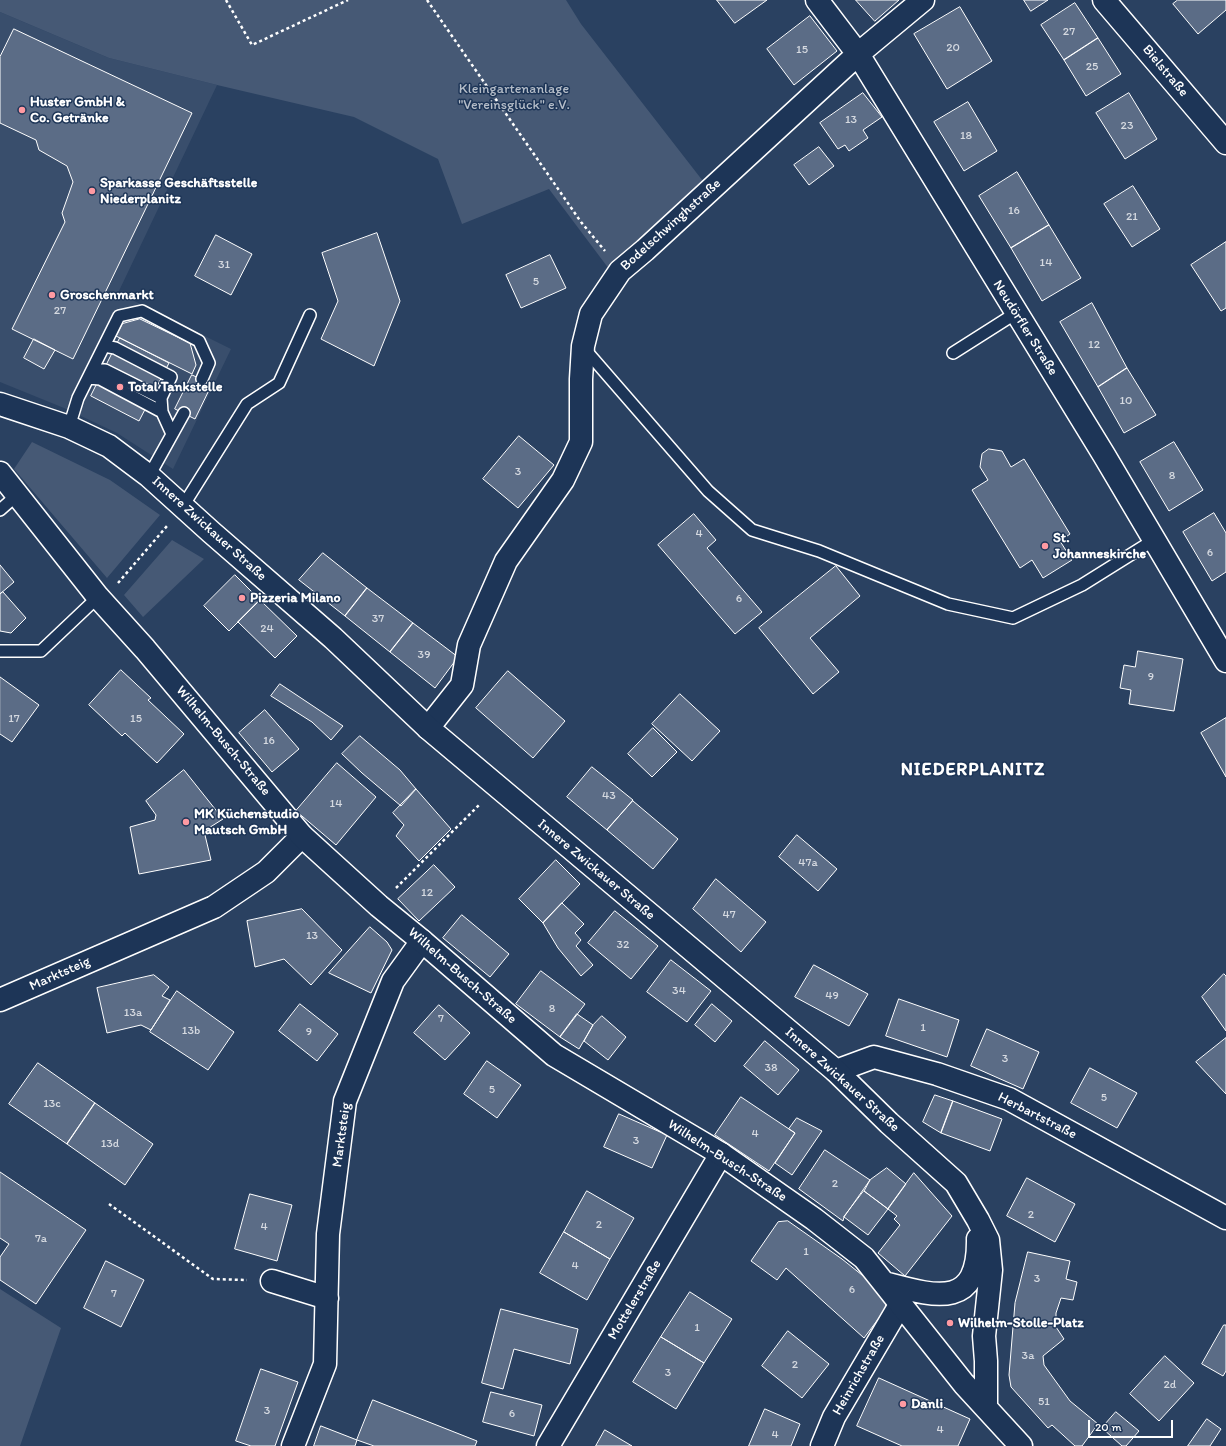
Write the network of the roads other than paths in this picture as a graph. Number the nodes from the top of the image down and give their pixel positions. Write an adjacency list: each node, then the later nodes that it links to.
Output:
1 (817, 0): 4 (street, Neudörfler Straße)
2 (923, 0): 4 (street, Bodelschwinghstraße)
3 (1104, 0): 5 (street, Bielstraße)
4 (858, 54): 6 (street, Neudörfler Straße); 9 (street, Bodelschwinghstraße)
5 (1226, 143)
6 (1016, 313): 10 (lane); 24 (street, Neudörfler Straße)
7 (310, 315): 22 (lane)
8 (104, 346): 11 (lane); 12 (lane); 13 (lane)
9 (583, 346): 24 (lane); 28 (street, Bodelschwinghstraße)
10 (953, 353)
11 (90, 374): 13 (lane); 15 (lane); 17 (lane)
12 (202, 379)
13 (161, 398): 15 (lane)
14 (0, 404): 17 (street, Innere Zwickauer Straße)
15 (162, 412): 18 (lane)
16 (184, 413): 18 (lane)
17 (69, 427): 20 (street, Innere Zwickauer Straße)
18 (172, 434): 20 (lane)
19 (0, 473): 21 (street, Wilhelm-Busch-Straße)
20 (149, 476): 22 (street, Innere Zwickauer Straße)
21 (17, 495): 23 (lane); 25 (street, Wilhelm-Busch-Straße)
22 (183, 506): 28 (street, Innere Zwickauer Straße)
23 (0, 510)
24 (1154, 540): 27 (street, Neudörfler Straße)
25 (98, 597): 26 (lane); 29 (street, Wilhelm-Busch-Straße)
26 (0, 651)
27 (1226, 660)
28 (428, 728): 32 (street, Innere Zwickauer Straße)
29 (302, 836): 30 (street, Wilhelm-Busch-Straße); 31 (street, Marktsteig)
30 (422, 941): 33 (street, Wilhelm-Busch-Straße); 38 (street, Marktsteig)
31 (0, 1000)
32 (836, 1071): 34 (street, Herbartstraße); 35 (street, Innere Zwickauer Straße)
33 (721, 1154): 37 (street, Wilhelm-Busch-Straße); 42 (street, Mottelerstraße)
34 (1226, 1218)
35 (978, 1220): 37 (street); 40 (street, Innere Zwickauer Straße)
36 (272, 1281): 38 (street)
37 (884, 1283): 39 (street, Wilhelm-Busch-Straße)
38 (327, 1298): 41 (street, Marktsteig)
39 (900, 1305): 40 (street, Wilhelm-Busch-Straße); 43 (street, Heinrichstraße)
40 (986, 1406): 44 (street)
41 (293, 1446)
42 (548, 1446)
43 (822, 1446)
44 (1021, 1446)

